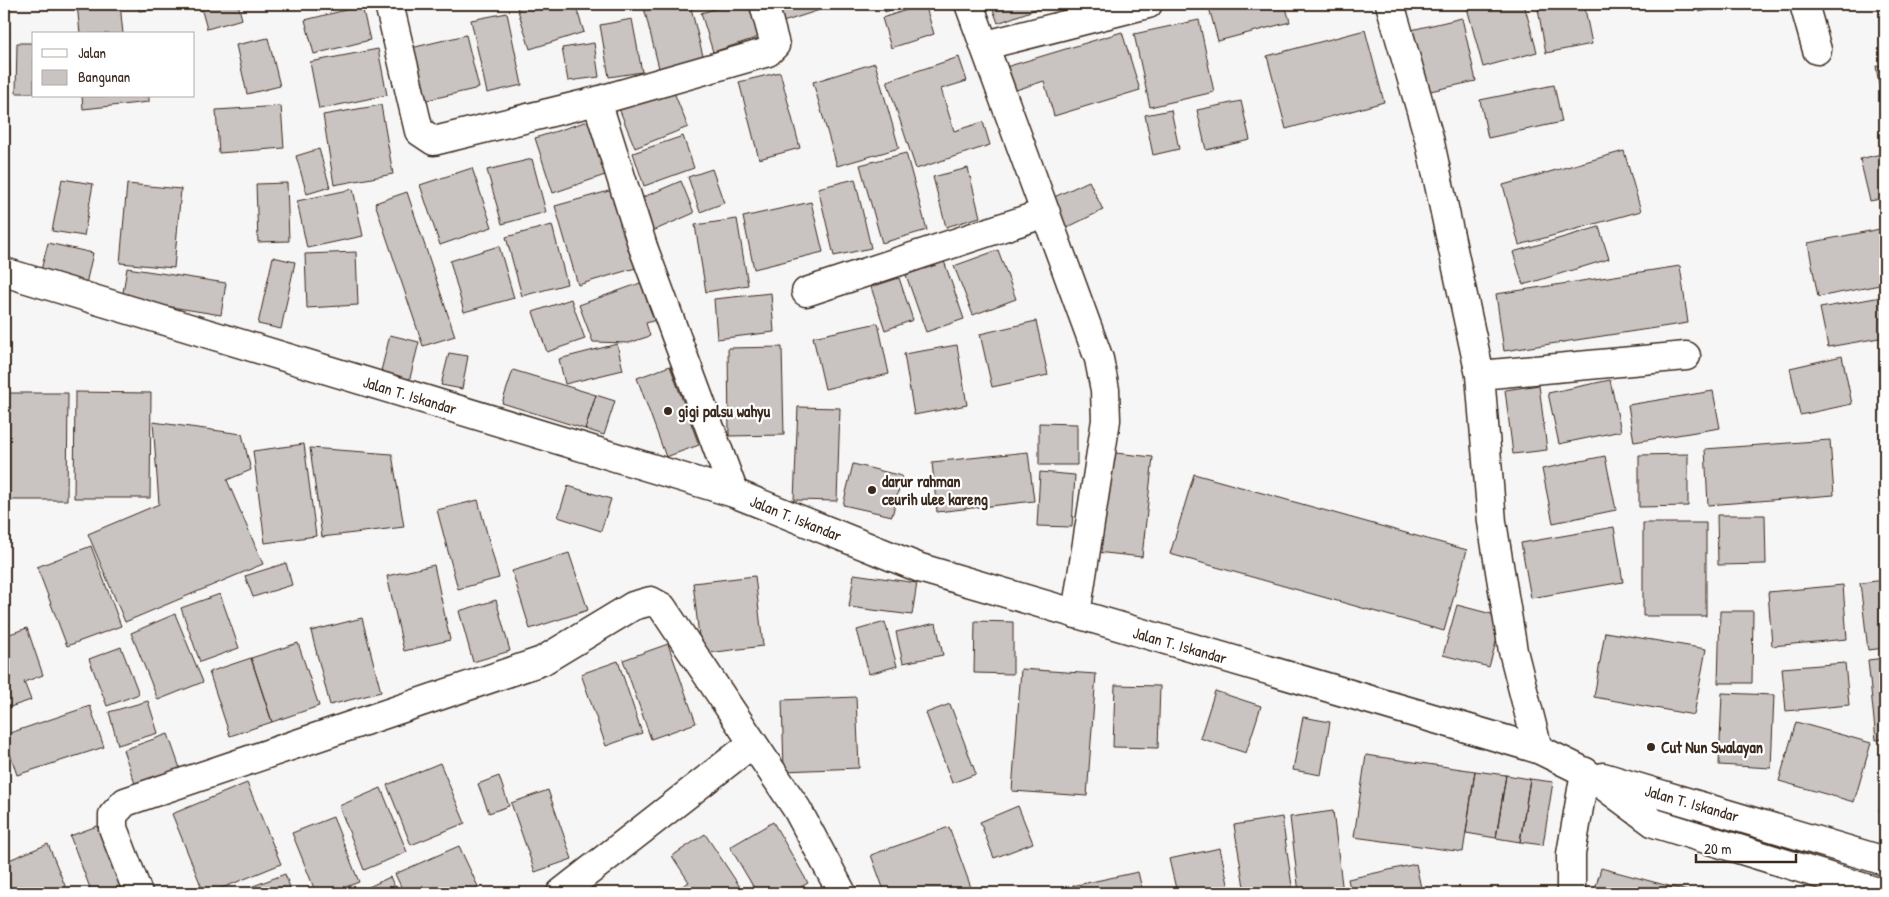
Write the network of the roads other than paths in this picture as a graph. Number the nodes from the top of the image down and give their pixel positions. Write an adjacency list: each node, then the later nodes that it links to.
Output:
1 (390, 4): 9 (street)
2 (764, 4): 9 (street)
3 (969, 4): 7 (street)
4 (1148, 4): 7 (street)
5 (1390, 4): 14 (street)
6 (1804, 4): 8 (street)
7 (986, 45): 10 (street)
8 (1816, 50)
9 (596, 101): 15 (street)
10 (1046, 212): 12 (street); 16 (street)
11 (4, 272): 15 (street, Jalan T. Iskandar)
12 (806, 292)
13 (1686, 356): 14 (street)
14 (1480, 375): 18 (street)
15 (734, 493): 16 (street, Jalan T. Iskandar)
16 (1076, 614): 18 (street, Jalan T. Iskandar)
17 (753, 743): 21 (street); 22 (street); 23 (street)
18 (1538, 749): 19 (street, Jalan T. Iskandar)
19 (1585, 772): 20 (street, Jalan T. Iskandar); 24 (street); 25 (street, Jalan T. Iskandar)
20 (1885, 861)
21 (138, 893)
22 (561, 893)
23 (842, 893)
24 (1571, 893)
25 (1881, 893)

